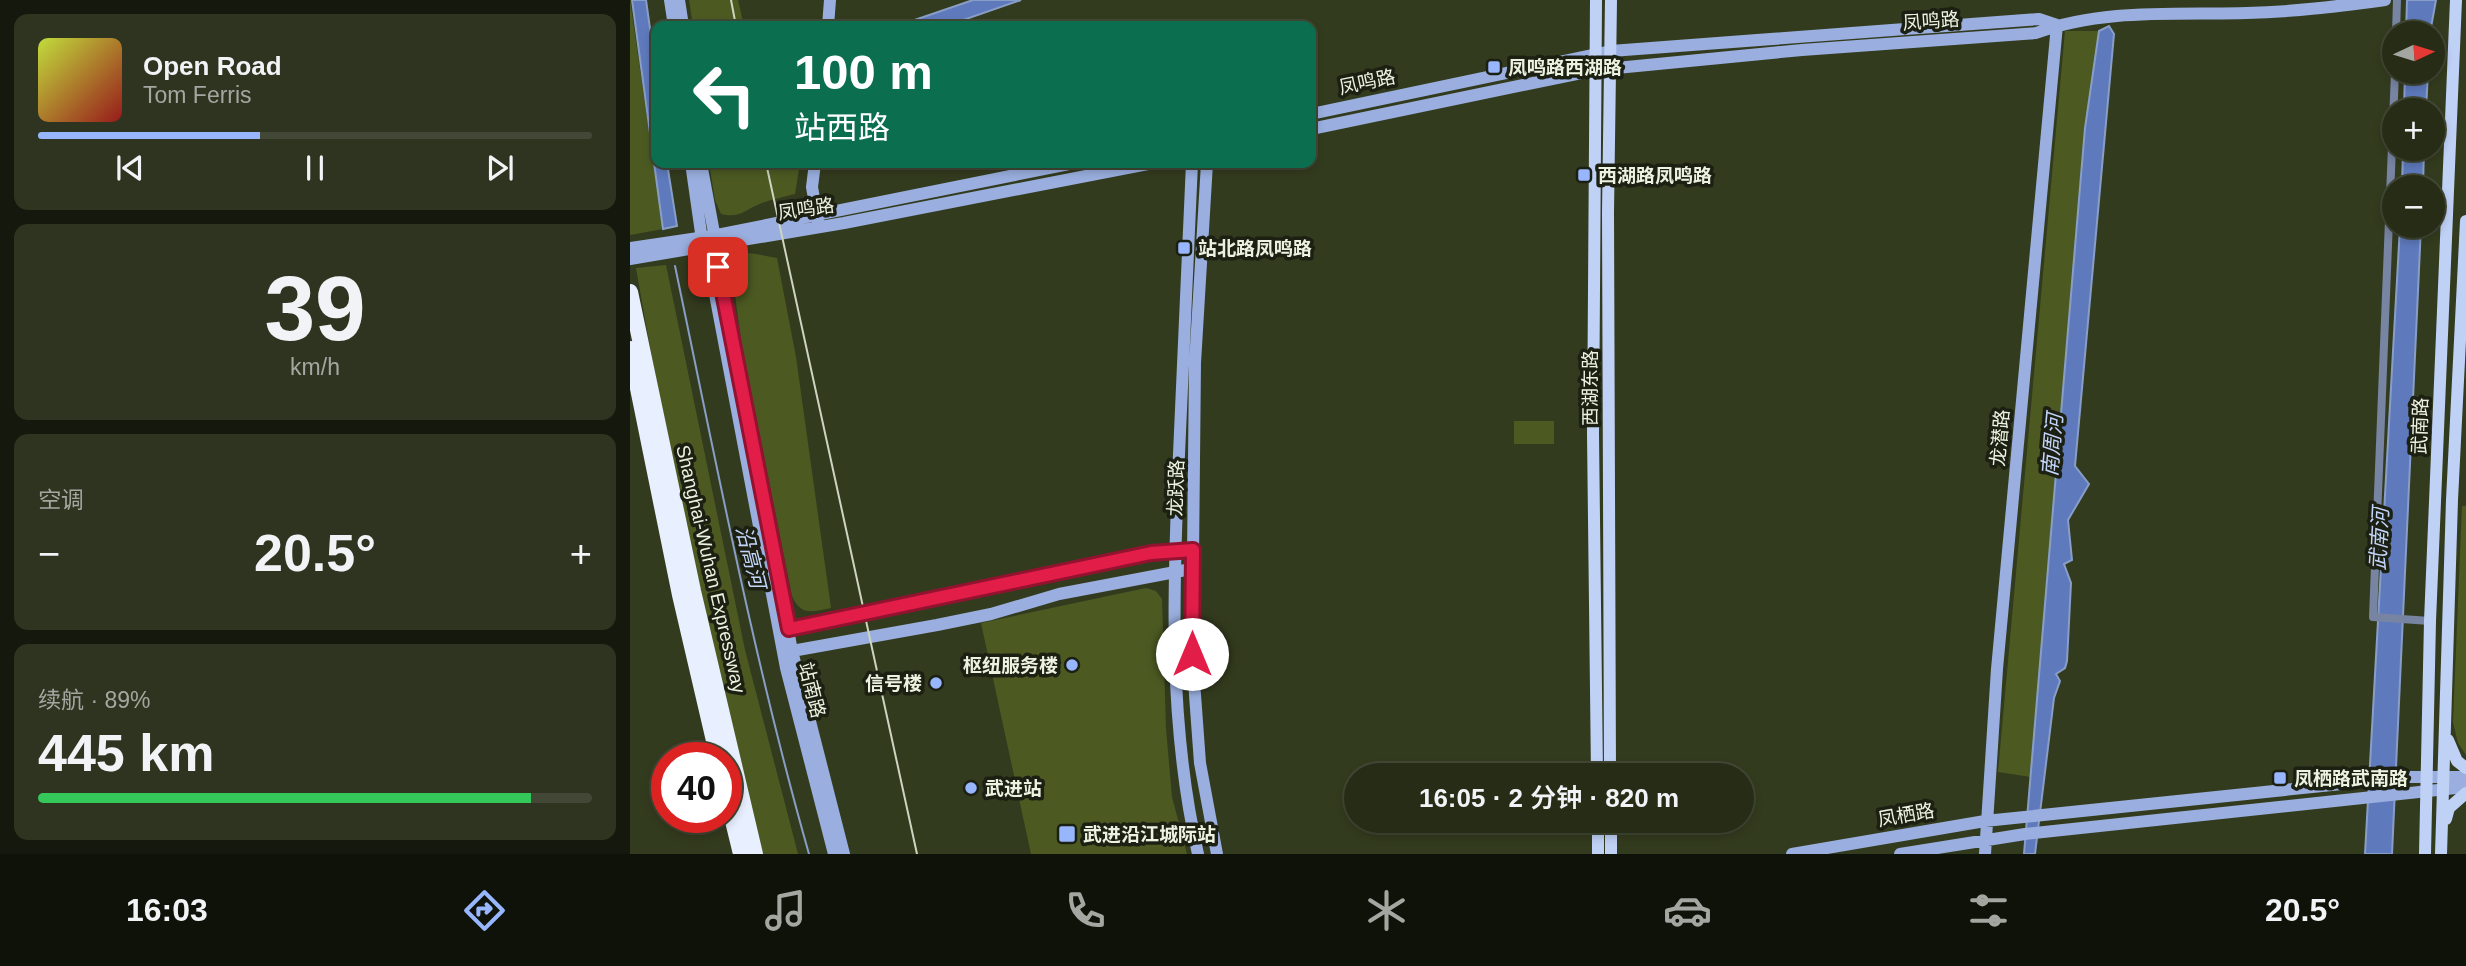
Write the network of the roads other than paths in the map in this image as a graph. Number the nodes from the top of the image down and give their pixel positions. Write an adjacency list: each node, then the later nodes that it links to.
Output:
1 (670, 0): 10 (street)
2 (679, 0): 11 (street)
3 (830, 0): 12 (street)
4 (1596, 0): 16 (main road, 西湖东路)
5 (1611, 0): 15 (main road, 西湖东路)
6 (2385, 0): 9 (street)
7 (2397, 0): 13 (street)
8 (2456, 0): 40 (main road, 武南路)
9 (2244, 7): 14 (street)
10 (673, 21)
11 (682, 21)
12 (828, 21)
13 (2396, 21)
14 (2057, 25): 15 (street, 凤鸣路); 17 (street, 凤鸣路); 55 (street, 龙潜路)
15 (1611, 51): 16 (street, 凤鸣路); 17 (main road, 西湖东路)
16 (1596, 53): 18 (main road, 西湖东路); 20 (street, 凤鸣路)
17 (1612, 68): 18 (street, 凤鸣路); 47 (main road, 西湖东路)
18 (1596, 70): 21 (street, 凤鸣路); 46 (main road, 西湖东路)
19 (2395, 84): 40 (street)
20 (1316, 113)
21 (1316, 128)
22 (692, 168): 31 (street, 站南路)
23 (701, 168): 31 (street, 站南路)
24 (814, 168): 29 (street)
25 (1051, 168): 29 (street, 凤鸣路)
26 (1127, 168): 29 (street, 凤鸣路)
27 (1192, 168): 37 (street, 龙跃路)
28 (1207, 168): 36 (street, 龙跃路)
29 (817, 220): 31 (street, 凤鸣路)
30 (2466, 221): 44 (main road, 武南路)
31 (707, 241): 32 (street, 凤鸣路); 33 (street, 凤鸣路); 41 (street, 站南路); 42 (street, 站南路)
32 (630, 248)
33 (630, 258)
34 (630, 292): 62 (highway, Shanghai-Wuhan Expressway)
35 (630, 349): 45 (highway, Shanghai-Wuhan Expressway)
36 (1193, 550): 37 (street); 38 (street, 龙跃路)
37 (1174, 553): 39 (street, 龙跃路); 41 (street)
38 (1191, 569): 39 (street); 66 (street, 龙跃路)
39 (1173, 571): 43 (street); 65 (street, 龙跃路)
40 (2430, 621): 49 (main road, 武南路)
41 (789, 629): 42 (street); 43 (street, 站南路)
42 (782, 642): 43 (street); 63 (street, 站南路)
43 (792, 651): 64 (street, 站南路)
44 (2446, 723): 48 (main road); 51 (main road, 武南路)
45 (714, 742)
46 (1597, 763)
47 (1610, 763)
48 (2466, 768)
49 (2428, 777): 51 (street); 53 (main road, 武南路); 55 (street, 凤栖路)
50 (2466, 777): 51 (street)
51 (2444, 783): 52 (street); 53 (street); 60 (main road, 武南路)
52 (2466, 787)
53 (2428, 791): 59 (street, 凤栖路); 72 (main road, 武南路)
54 (2466, 793): 60 (main road)
55 (1984, 821): 59 (street, 龙潜路); 69 (street, 凤栖路)
56 (736, 833): 61 (highway)
57 (1598, 833): 67 (main road)
58 (1611, 833): 68 (main road)
59 (1985, 839): 70 (street, 凤栖路); 71 (street, 龙潜路)
60 (2442, 849)
61 (741, 854)
62 (755, 854)
63 (834, 854)
64 (844, 854)
65 (1198, 854)
66 (1217, 854)
67 (1598, 854)
68 (1611, 854)
69 (1792, 854)
70 (1900, 854)
71 (1985, 854)
72 (2426, 854)

